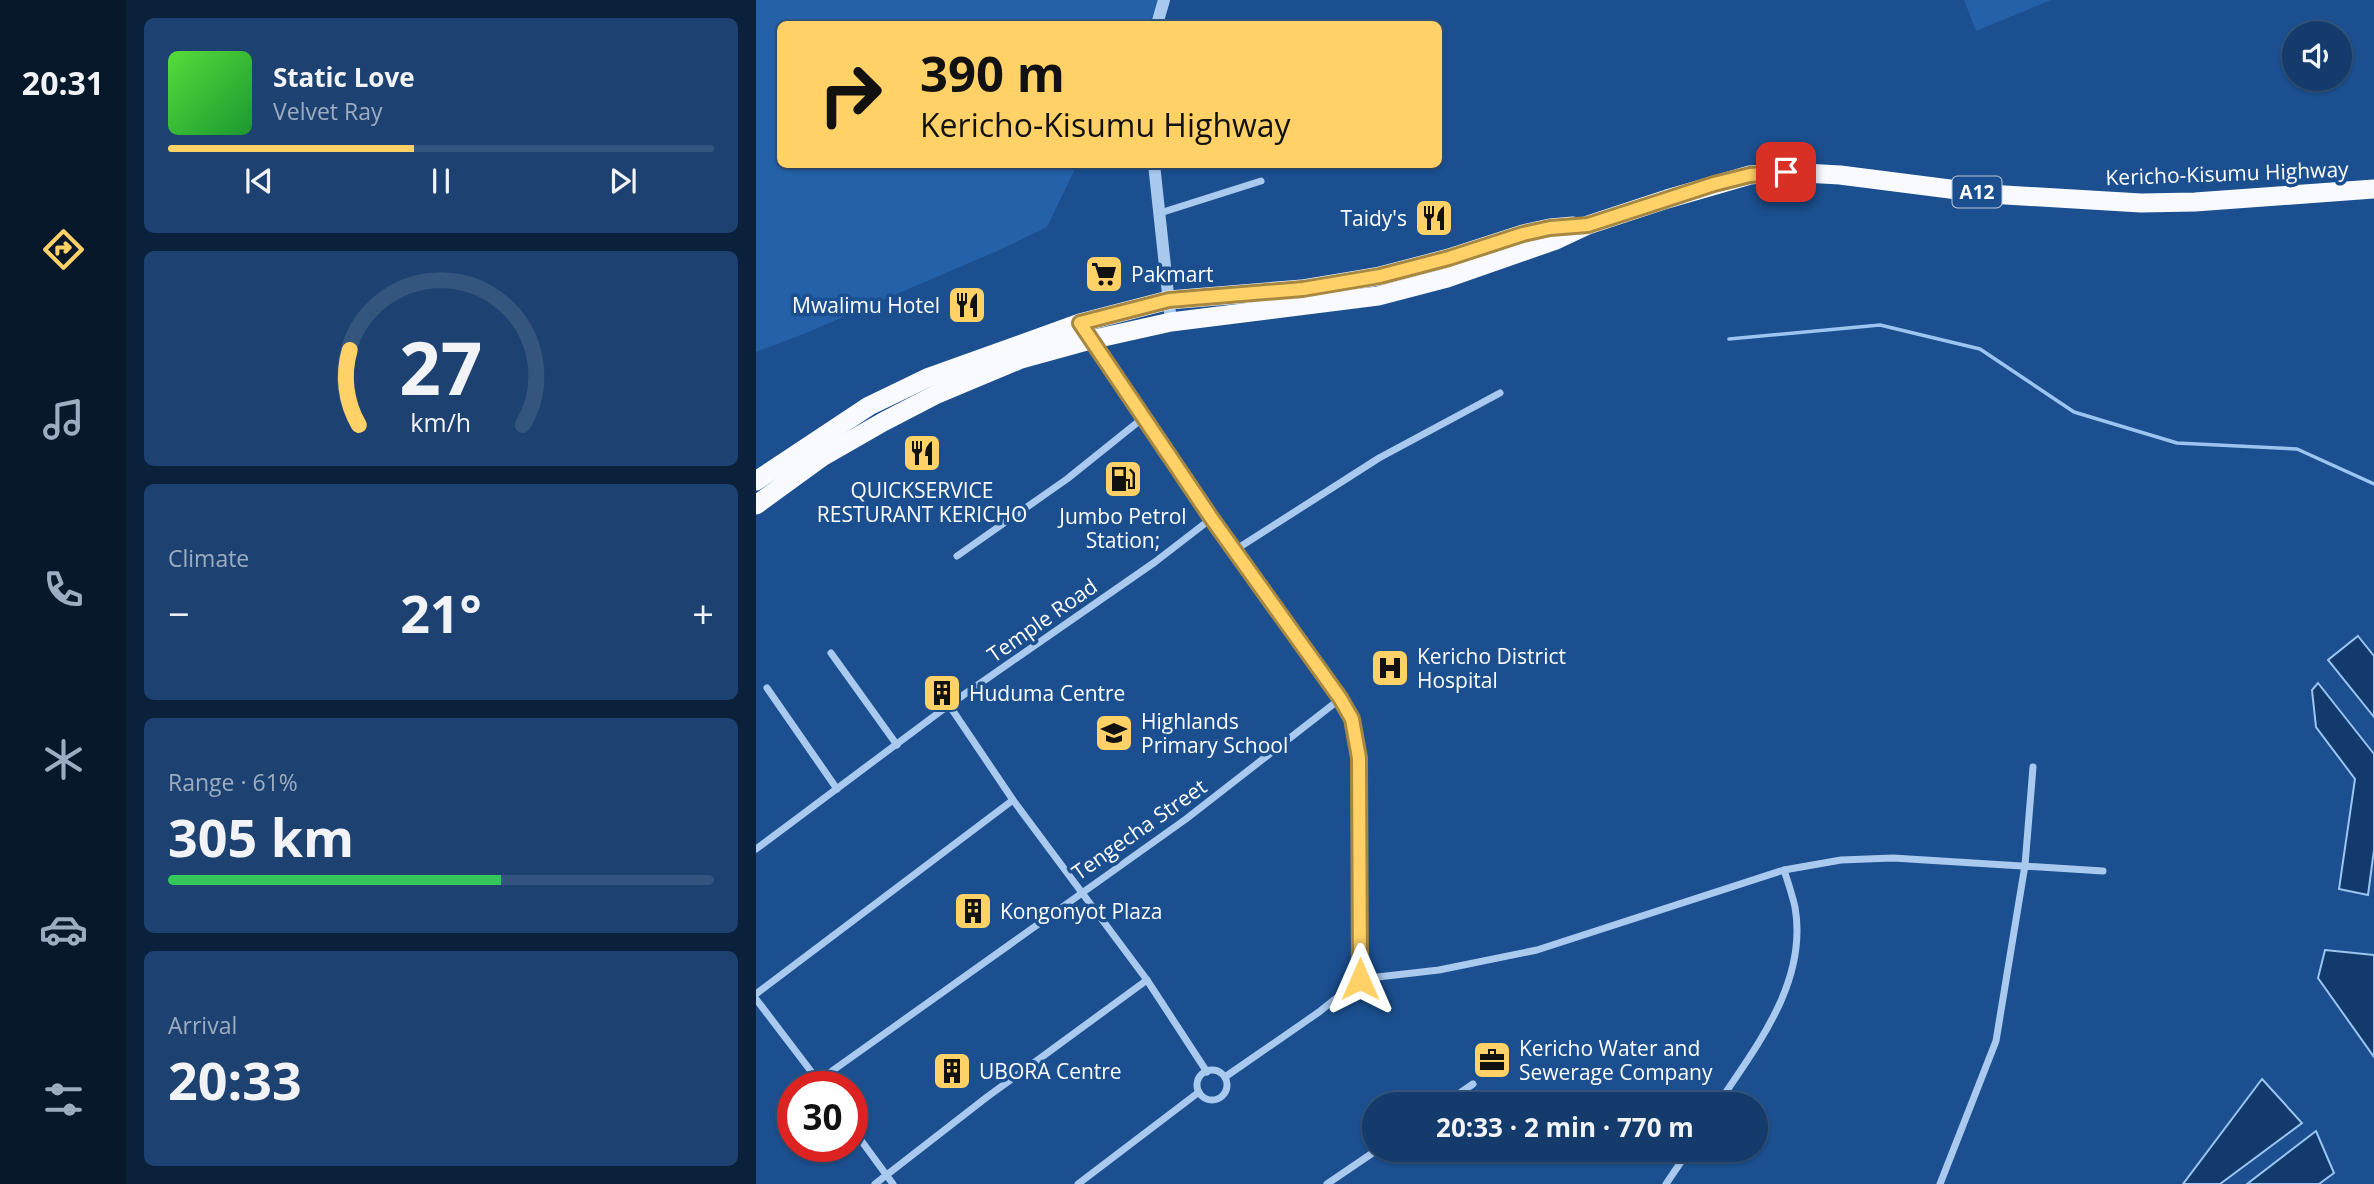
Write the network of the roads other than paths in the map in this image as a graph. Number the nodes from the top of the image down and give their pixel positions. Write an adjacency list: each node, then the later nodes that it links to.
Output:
1 (1164, 0): 2 (street)
2 (1158, 21)
3 (1154, 168): 6 (street)
4 (1261, 181): 6 (street)
5 (2374, 189): 7 (highway, Kericho-Kisumu Highway / A12)
6 (1160, 213): 8 (street)
7 (1588, 225): 8 (highway, Kericho-Kisumu Highway / A12); 9 (highway, Kericho-Kisumu Highway / A12)
8 (1169, 300): 9 (street); 10 (highway, Kericho-Kisumu Highway / A12)
9 (1171, 322): 10 (highway, Kericho-Kisumu Highway / A12)
10 (1085, 331): 12 (street); 13 (highway, Kericho-Kisumu Highway / A12); 14 (highway, Kericho-Kisumu Highway / A12)
11 (1500, 393): 16 (street)
12 (1143, 418): 15 (street); 17 (street)
13 (756, 481)
14 (756, 505)
15 (1212, 519): 16 (street); 21 (street, Temple Road)
16 (1235, 550): 20 (street)
17 (957, 556)
18 (831, 653): 22 (street)
19 (767, 688): 24 (street)
20 (1340, 698): 30 (street, Tengecha Street); 31 (street)
21 (949, 705): 22 (street, Temple Road); 25 (street)
22 (897, 745): 24 (street, Temple Road)
23 (2033, 767): 27 (street)
24 (837, 789): 26 (street, Temple Road)
25 (1013, 800): 30 (street); 33 (street)
26 (756, 849)
27 (2025, 865): 28 (street); 29 (street); 51 (street)
28 (1784, 870): 31 (street); 41 (street)
29 (2103, 871)
30 (1082, 891): 32 (street); 35 (street, Tengecha Street)
31 (1360, 979): 37 (street)
32 (1147, 980): 36 (street); 45 (street)
33 (756, 997): 34 (street)
34 (810, 1071)
35 (838, 1071)
36 (1207, 1072): 37 (street); 39 (street)
37 (1225, 1077): 39 (street)
38 (1473, 1084): 40 (street)
39 (1199, 1092): 48 (street)
40 (1461, 1092)
41 (1726, 1092)
42 (868, 1151): 45 (street)
43 (1362, 1160): 49 (street)
44 (1681, 1162): 50 (street)
45 (886, 1176): 46 (street); 47 (street)
46 (875, 1184)
47 (893, 1184)
48 (1078, 1184)
49 (1327, 1184)
50 (1666, 1184)
51 (1940, 1184)

